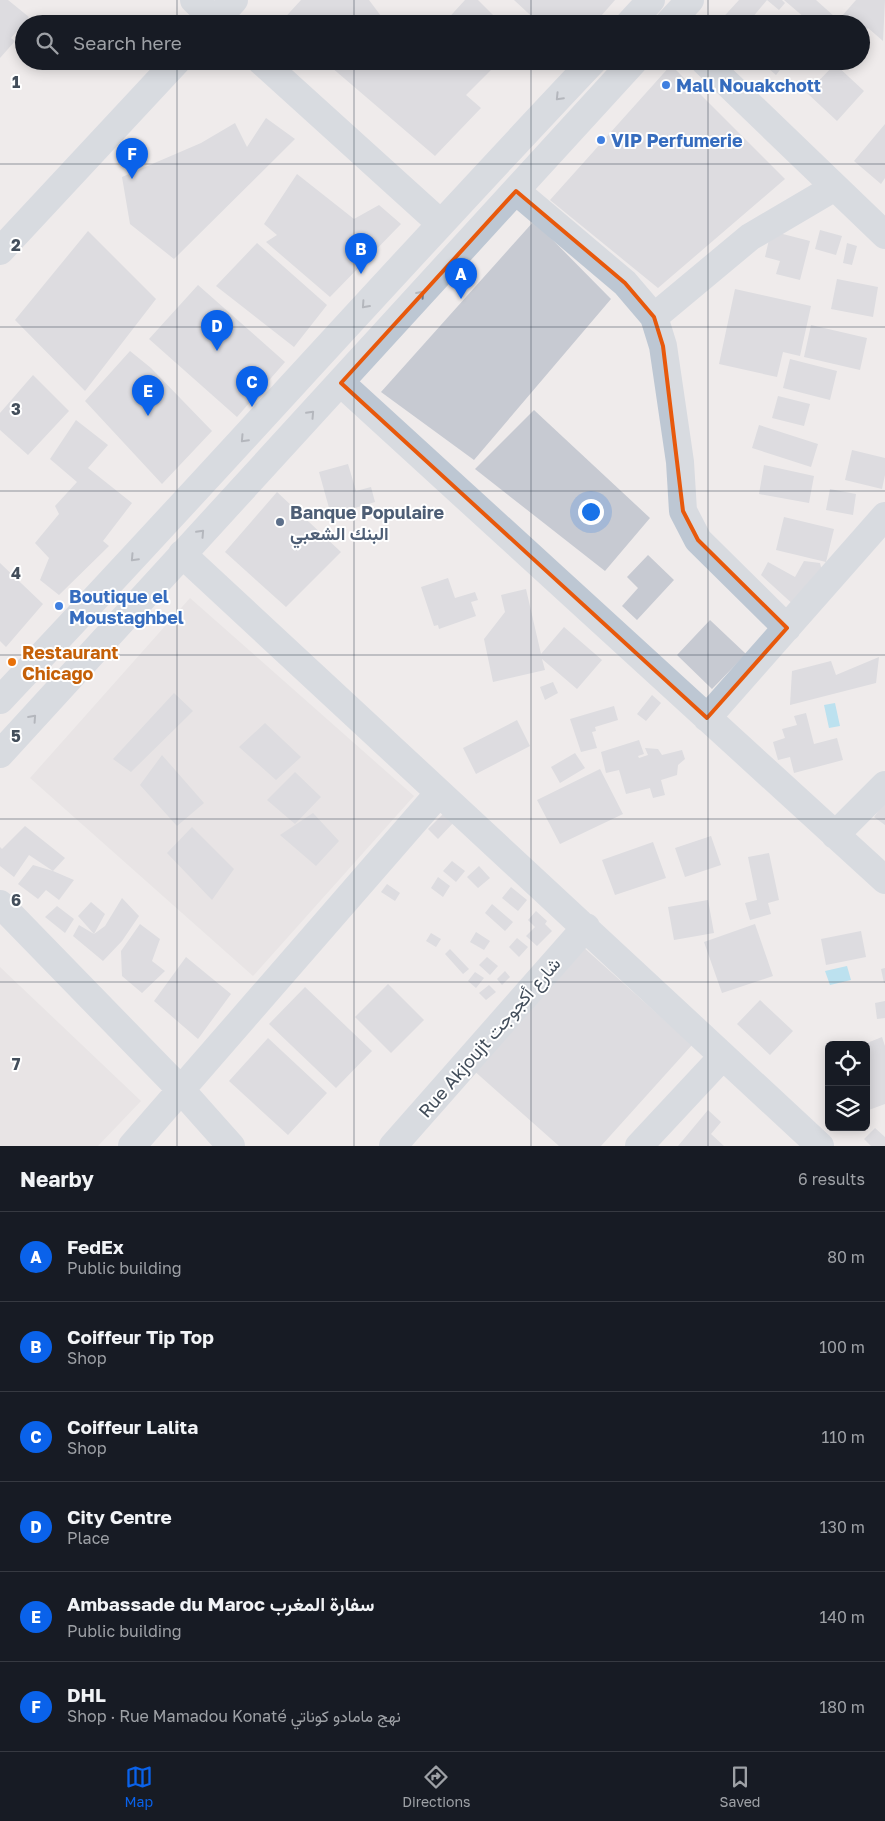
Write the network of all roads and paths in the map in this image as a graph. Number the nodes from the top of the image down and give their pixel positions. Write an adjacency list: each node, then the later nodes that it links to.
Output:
1 (194, 0): 4 (street)
2 (234, 0): 5 (street)
3 (690, 0): 6 (street)
4 (208, 15)
5 (222, 15)
6 (652, 15)
7 (169, 70): 16 (street)
8 (271, 70): 14 (street)
9 (584, 70): 14 (street, one-way to 14)
10 (626, 70): 13 (street)
11 (713, 70): 12 (street)
12 (835, 187): 15 (street); 17 (street)
13 (516, 191): 17 (street); 18 (street, one-way to 13)
14 (440, 222): 22 (street, one-way to 22)
15 (885, 235)
16 (0, 251)
17 (654, 317): 21 (street)
18 (341, 383): 20 (street, one-way to 18); 23 (street)
19 (885, 516): 21 (street)
20 (182, 554): 24 (street, one-way to 20); 26 (street)
21 (787, 628): 23 (street)
22 (0, 700)
23 (707, 718): 27 (street)
24 (0, 754)
25 (885, 785): 27 (street)
26 (440, 793): 30 (street); 32 (street)
27 (835, 835): 28 (street)
28 (885, 880)
29 (0, 904): 32 (street)
30 (586, 927): 31 (street); 35 (street, Rue Akjoujt شارع أكجوجت)
31 (723, 1056): 36 (street); 37 (street)
32 (182, 1090): 33 (street); 34 (street)
33 (132, 1146)
34 (232, 1146)
35 (393, 1146)
36 (640, 1146)
37 (820, 1146)

